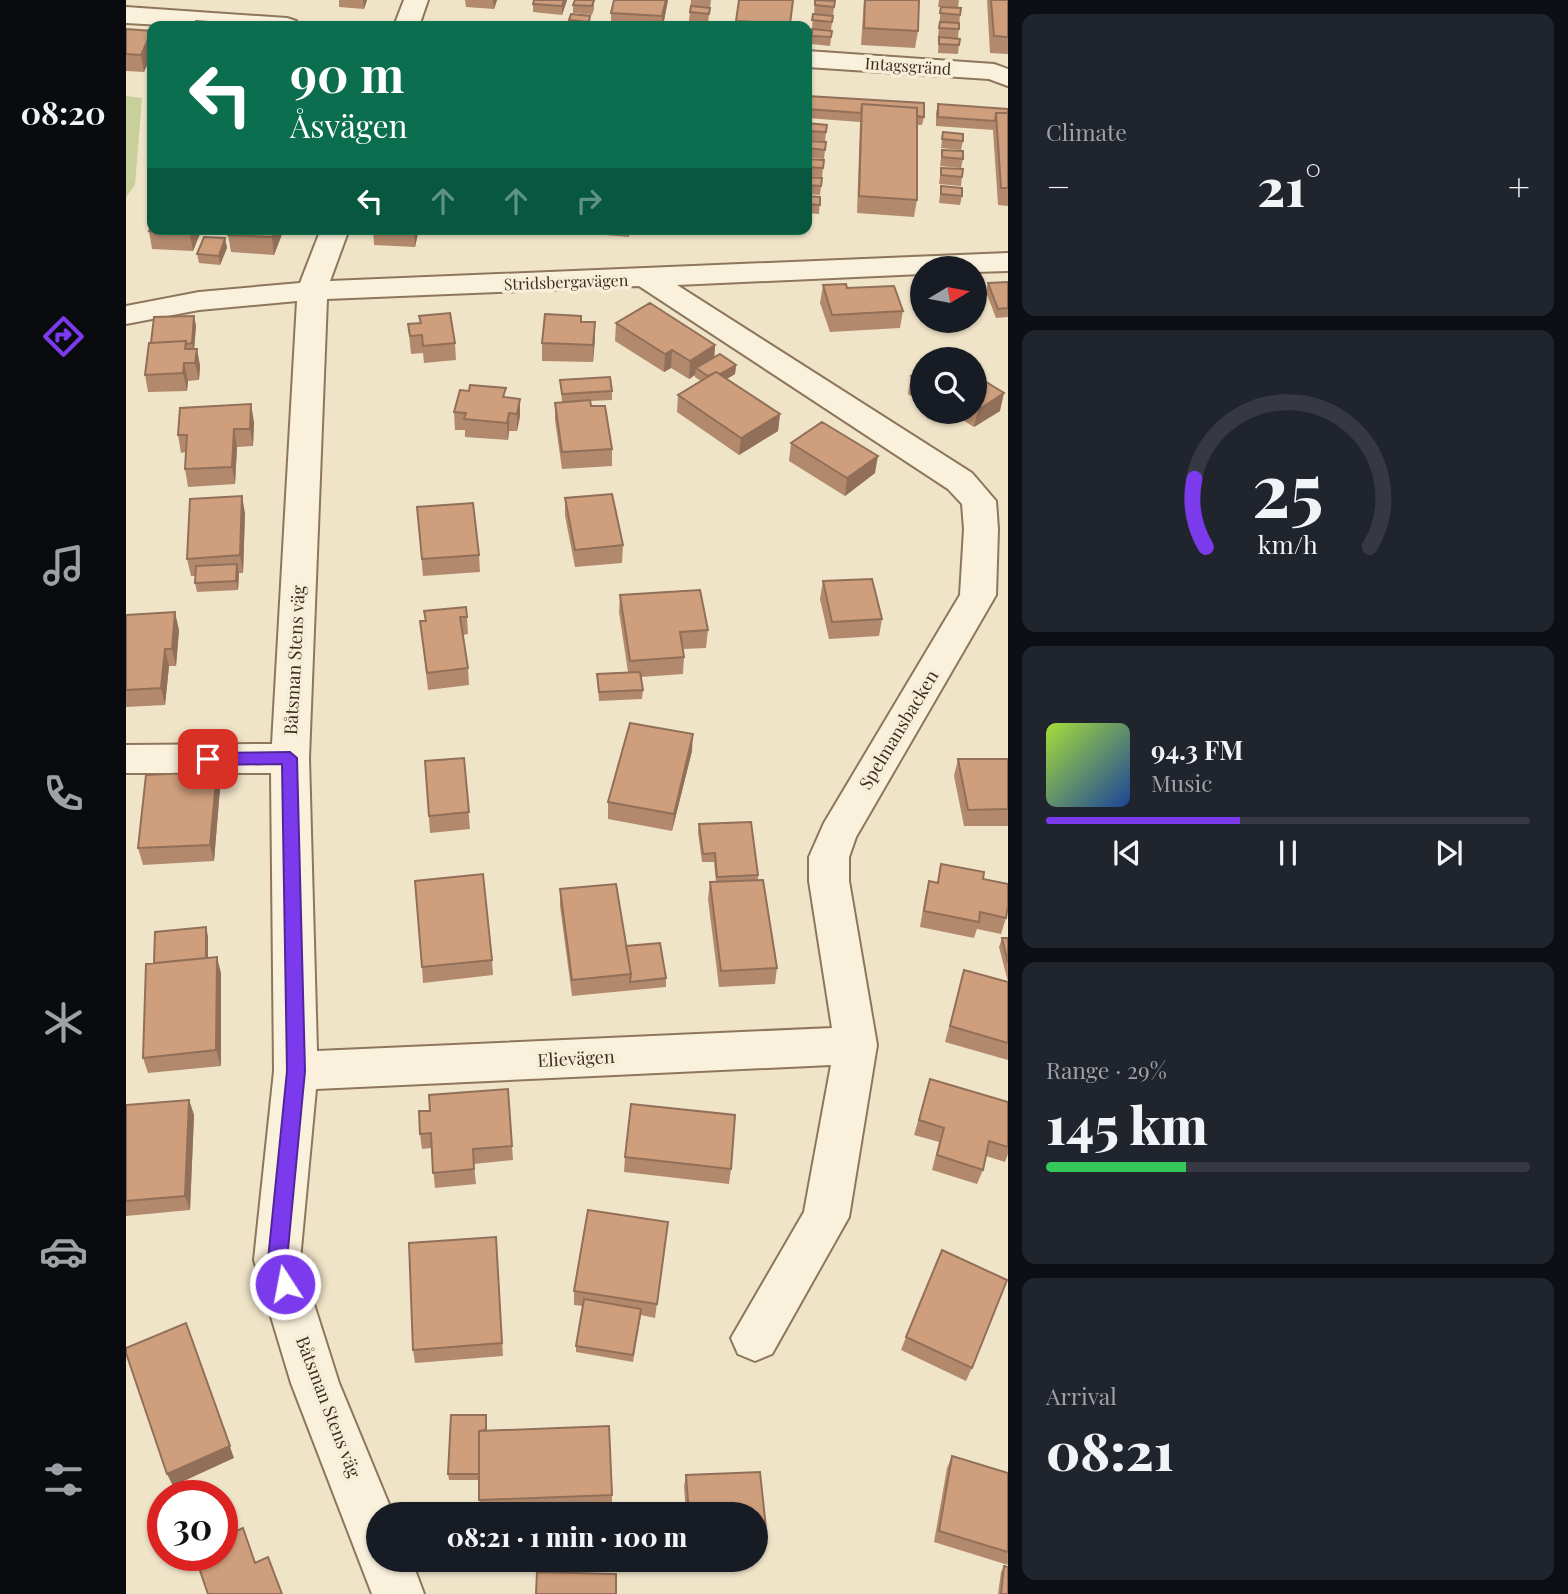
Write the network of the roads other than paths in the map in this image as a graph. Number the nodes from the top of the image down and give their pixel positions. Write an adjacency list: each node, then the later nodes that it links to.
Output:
1 (416, 0): 4 (street)
2 (126, 15): 3 (street)
3 (214, 21)
4 (409, 21)
5 (812, 59): 6 (street, Intagsgränd)
6 (1008, 78)
7 (332, 235): 10 (street, Båtsman Stens väg)
8 (1008, 262): 9 (street, Stridsbergavägen)
9 (648, 279): 10 (street, Stridsbergavägen); 14 (street, Spelmansbacken)
10 (312, 291): 11 (street, Stridsbergavägen); 12 (street, Båtsman Stens väg)
11 (126, 314)
12 (290, 758): 13 (street); 15 (street, Båtsman Stens väg)
13 (126, 759)
14 (856, 1045): 15 (street, Elievägen); 16 (street, Spelmansbacken)
15 (296, 1071): 17 (street, Båtsman Stens väg)
16 (755, 1338)
17 (366, 1509)
18 (390, 1572): 19 (street)
19 (398, 1594)

